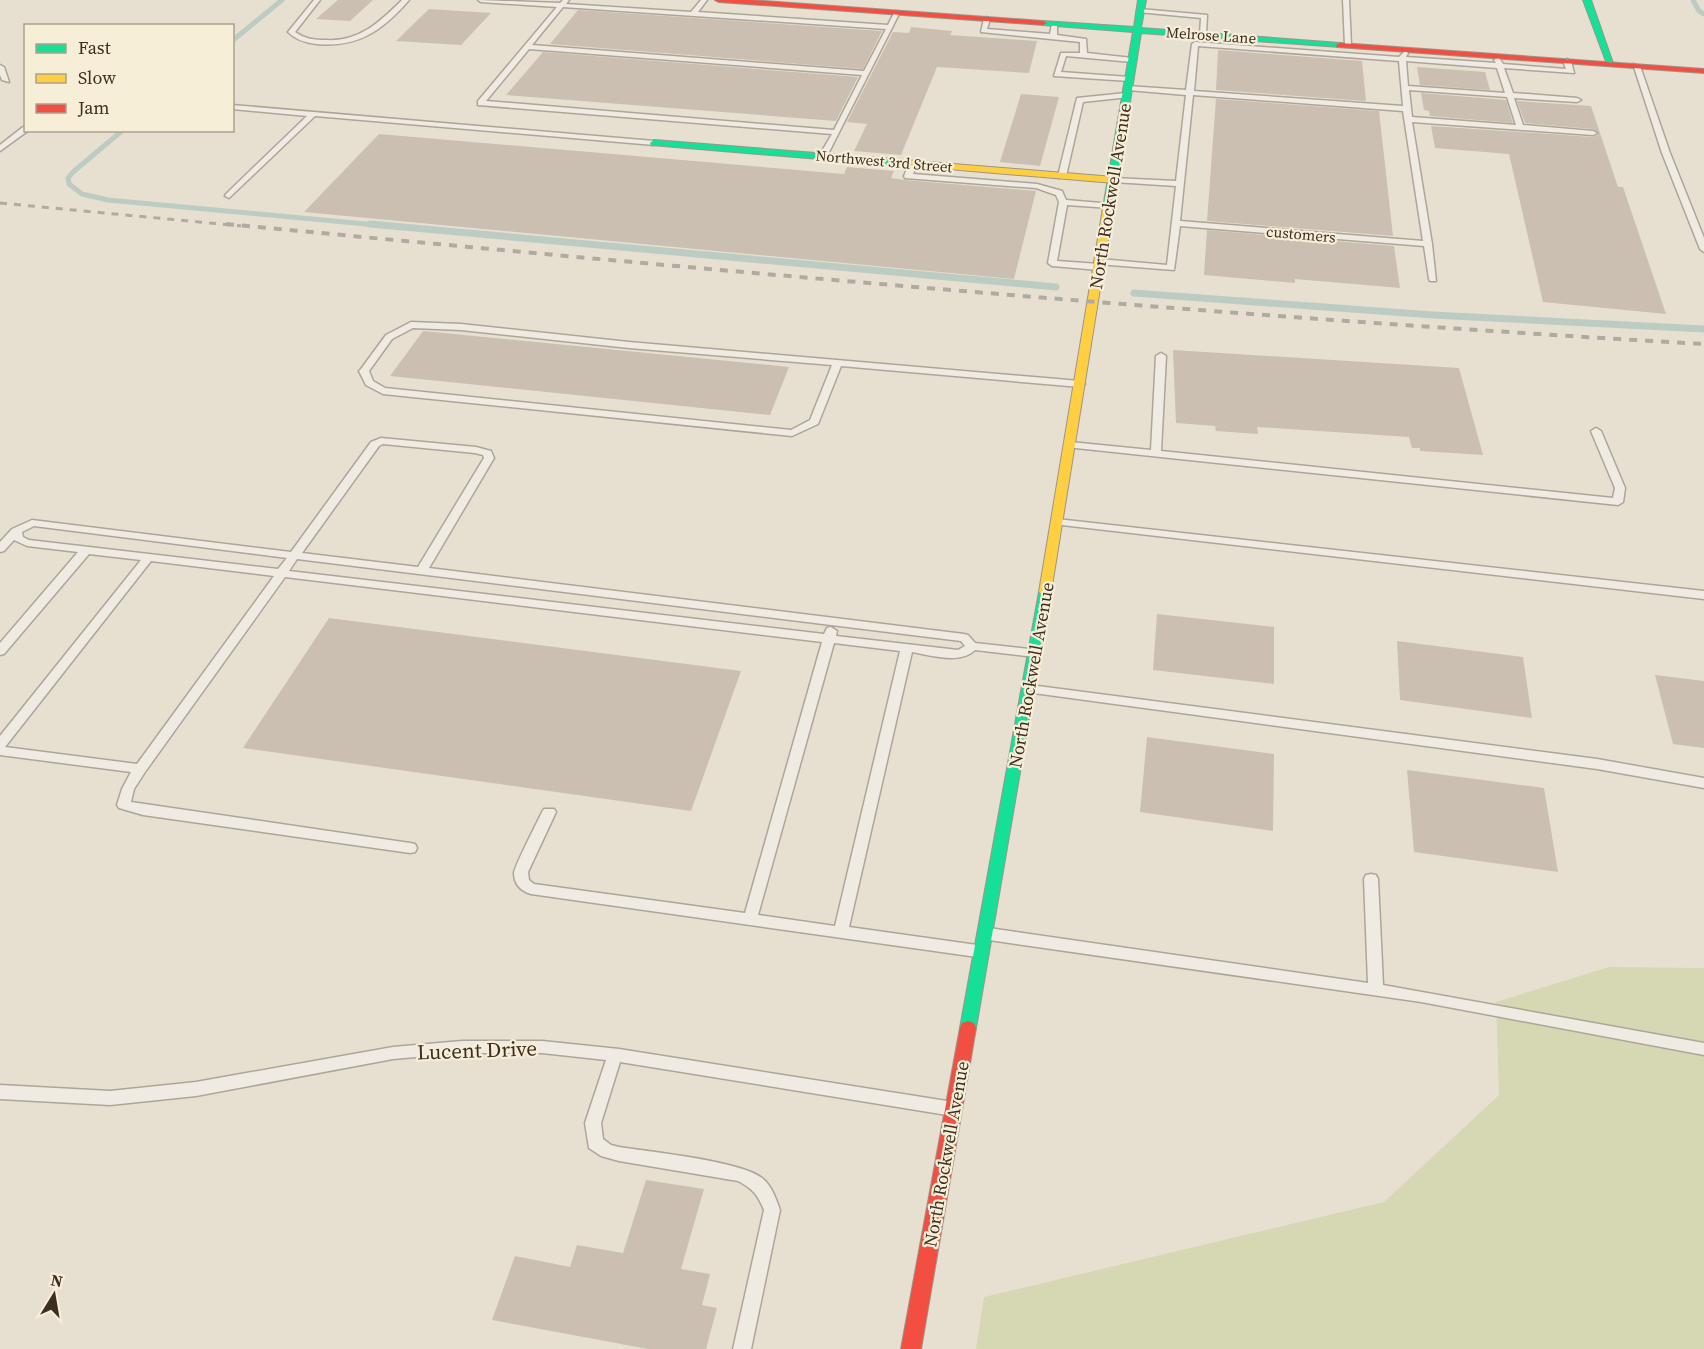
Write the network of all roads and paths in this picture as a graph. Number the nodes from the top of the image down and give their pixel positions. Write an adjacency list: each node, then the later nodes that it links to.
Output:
1 (317, 0): 2 (lane)
2 (406, 0)
3 (481, 0): 8 (lane)
4 (704, 0): 12 (lane)
5 (719, 0): 9 (street, Melrose Lane)
6 (1346, 0): 18 (lane)
7 (1587, 0): 24 (street)
8 (563, 3): 12 (lane); 19 (lane)
9 (825, 4): 11 (street, Melrose Lane)
10 (1141, 5): 15 (street, North Rockwell Avenue); 16 (lane)
11 (897, 12): 13 (lane); 14 (street, Melrose Lane)
12 (693, 14): 13 (lane)
13 (890, 27): 28 (lane)
14 (1054, 30): 15 (street, Melrose Lane); 21 (lane)
15 (1137, 30): 16 (street, Melrose Lane); 22 (street, North Rockwell Avenue)
16 (1196, 37): 17 (street, Melrose Lane); 32 (lane)
17 (1256, 44): 18 (street, Melrose Lane); 20 (lane)
18 (1348, 45): 20 (street, Melrose Lane)
19 (527, 46): 28 (lane); 41 (lane)
20 (1405, 54): 23 (street, Melrose Lane); 31 (lane)
21 (1083, 55): 22 (lane); 30 (lane)
22 (1132, 60): 30 (street, North Rockwell Avenue)
23 (1499, 61): 24 (street, Melrose Lane); 33 (lane)
24 (1611, 64): 25 (street, Melrose Lane)
25 (1636, 66): 27 (street, Melrose Lane); 55 (lane)
26 (0, 67): 29 (lane)
27 (1704, 71)
28 (867, 73): 41 (lane)
29 (6, 80)
30 (1128, 88): 32 (lane); 47 (lane); 48 (street, North Rockwell Avenue)
31 (1405, 88): 33 (lane); 36 (lane)
32 (1188, 92): 36 (lane); 49 (lane)
33 (1509, 95): 34 (lane); 39 (lane)
34 (1576, 100)
35 (234, 107): 37 (lane)
36 (1407, 108): 38 (lane)
37 (314, 114): 43 (lane); 50 (lane)
38 (1408, 119): 39 (lane); 54 (lane)
39 (1520, 127): 42 (lane)
40 (24, 130): 44 (lane)
41 (837, 132): 45 (lane)
42 (1593, 133)
43 (654, 142): 45 (street, Northwest 3rd Street)
44 (0, 148)
45 (823, 156): 46 (street, Northwest 3rd Street)
46 (913, 164): 47 (street, Northwest 3rd Street); 51 (lane)
47 (1062, 176): 48 (street, Northwest 3rd Street)
48 (1114, 180): 49 (lane); 52 (street, North Rockwell Avenue)
49 (1179, 184): 53 (lane)
50 (229, 195)
51 (1063, 202): 52 (lane); 56 (lane)
52 (1110, 206): 56 (street, North Rockwell Avenue)
53 (1175, 223): 54 (lane, customers); 56 (lane)
54 (1428, 244): 57 (lane)
55 (1704, 249)
56 (1100, 265): 60 (street, North Rockwell Avenue)
57 (1433, 279)
58 (1161, 356): 63 (lane)
59 (838, 363): 59 (lane); 60 (lane)
60 (1080, 384): 62 (street, North Rockwell Avenue)
61 (1596, 431): 63 (lane)
62 (1070, 445): 63 (lane); 64 (street, North Rockwell Avenue)
63 (1156, 454)
64 (1057, 522): 73 (lane); 80 (street, North Rockwell Avenue)
65 (16, 531): 66 (lane); 67 (lane); 68 (lane)
66 (0, 549)
67 (86, 550): 69 (lane); 79 (lane)
68 (296, 555): 70 (lane); 70 (lane); 71 (lane)
69 (149, 557): 71 (lane); 82 (lane)
70 (422, 570): 72 (lane)
71 (284, 573): 74 (lane); 84 (lane)
72 (554, 586): 74 (lane); 75 (lane)
73 (1704, 595)
74 (545, 605): 76 (lane)
75 (834, 621): 76 (lane); 77 (lane)
76 (829, 638): 78 (lane); 89 (lane)
77 (972, 646): 78 (lane); 80 (lane)
78 (907, 647): 90 (lane)
79 (0, 651)
80 (1035, 653): 81 (street, North Rockwell Avenue)
81 (1029, 689): 85 (lane); 91 (street, North Rockwell Avenue)
82 (0, 745)
83 (0, 750): 84 (lane)
84 (140, 769): 87 (lane)
85 (1704, 783)
86 (549, 812): 89 (lane)
87 (410, 848)
88 (1371, 879): 93 (lane)
89 (750, 919): 90 (lane)
90 (841, 932): 92 (lane)
91 (985, 934): 92 (street, North Rockwell Avenue); 93 (lane)
92 (982, 951): 97 (street, North Rockwell Avenue)
93 (1376, 989): 94 (lane)
94 (1704, 1049)
95 (615, 1055): 96 (lane, Lucent Drive); 97 (lane, Lucent Drive); 98 (lane)
96 (0, 1092)
97 (954, 1110): 99 (street, North Rockwell Avenue)
98 (742, 1349)
99 (911, 1349)

